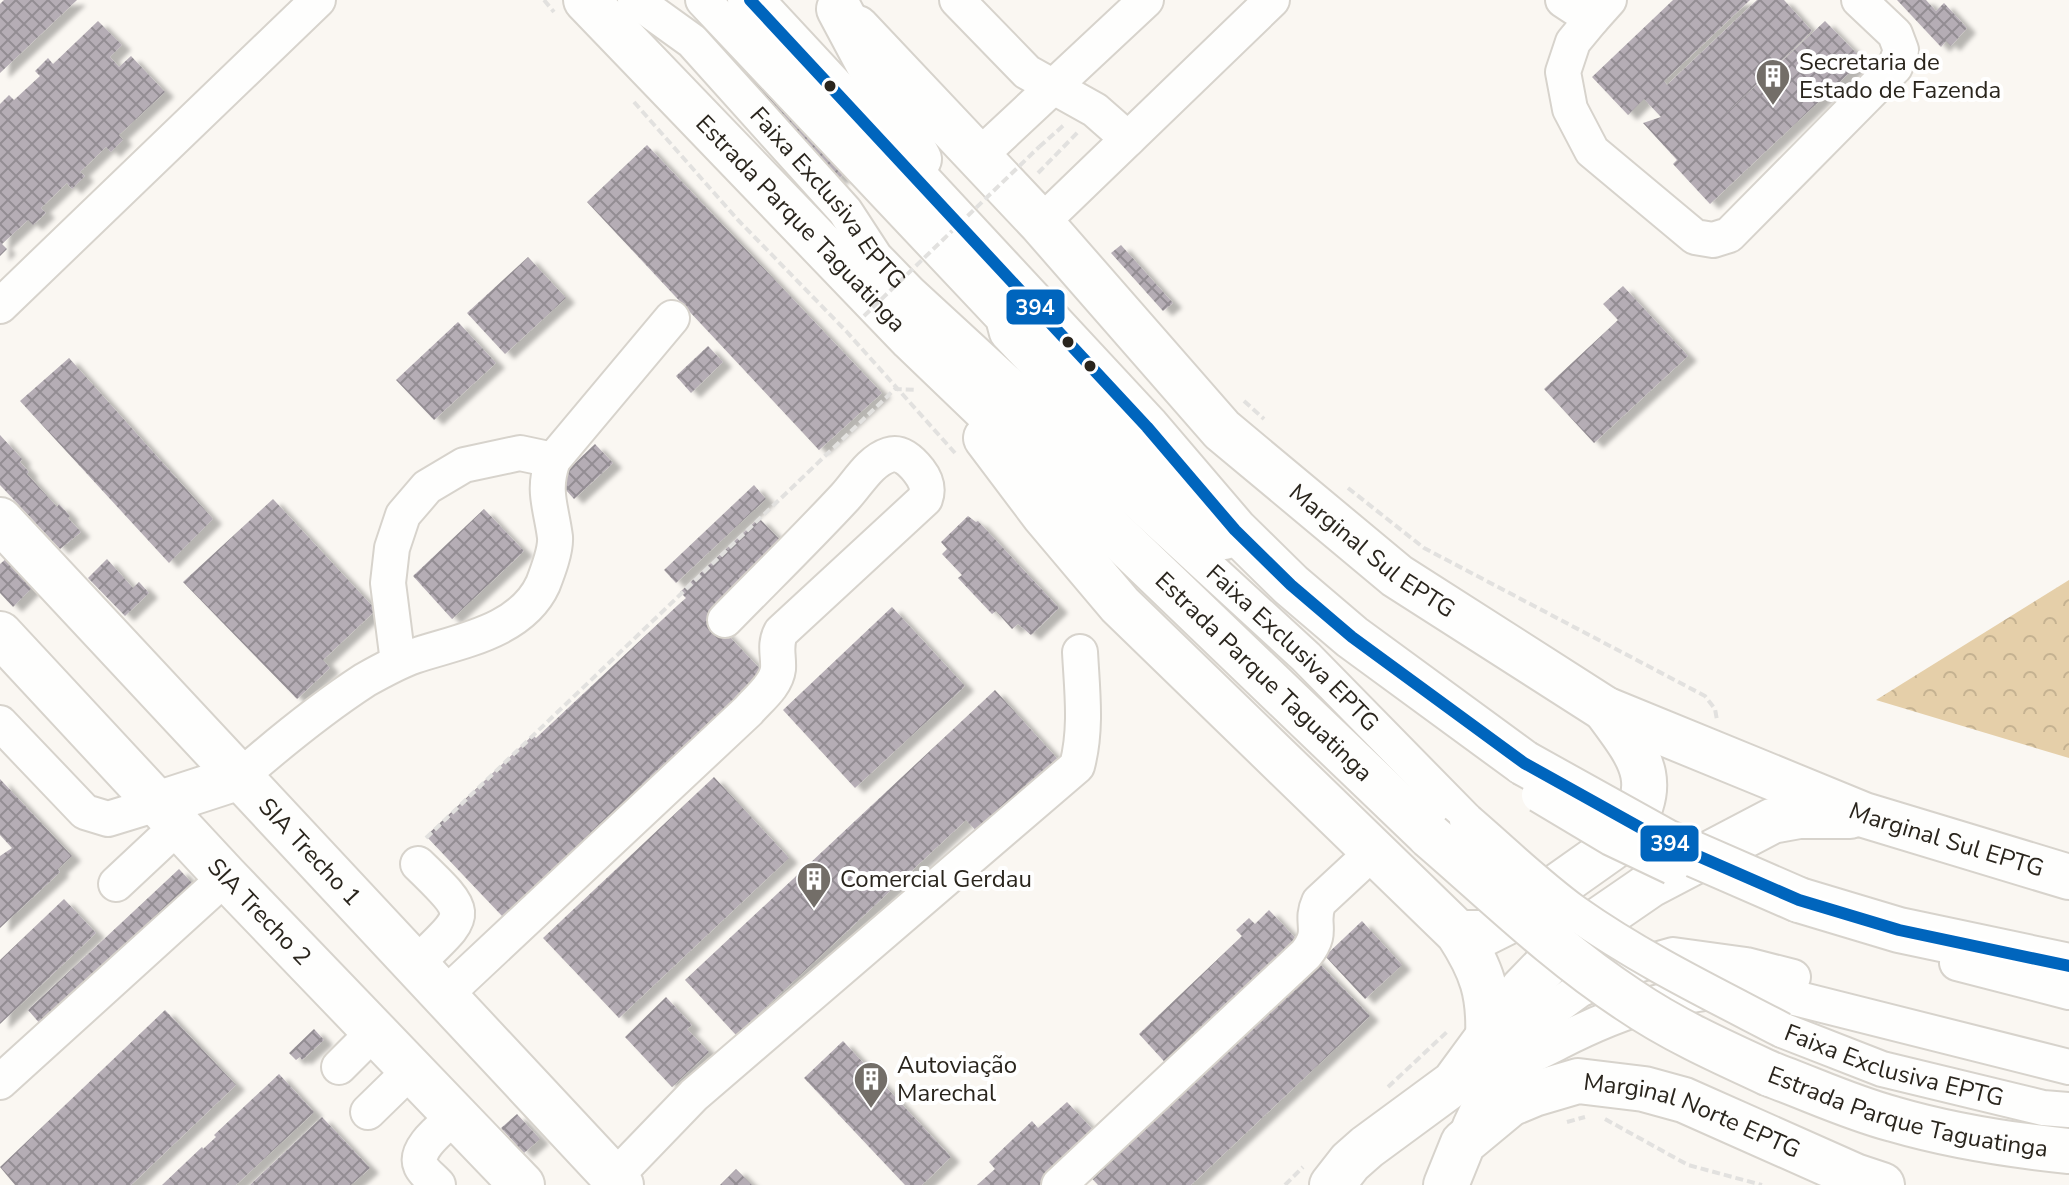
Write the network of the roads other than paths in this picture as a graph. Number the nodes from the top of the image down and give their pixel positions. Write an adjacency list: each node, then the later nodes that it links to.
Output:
1 (318, 0): 19 (street)
2 (635, 0): 34 (street, Faixa Exclusiva EPTG)
3 (703, 0): 30 (street, Faixa Exclusiva EPTG)
4 (750, 0): 17 (main road)
5 (957, 0): 13 (street)
6 (1146, 0): 14 (street)
7 (1272, 0): 15 (street)
8 (1563, 0): 12 (street)
9 (1859, 0): 12 (street)
10 (835, 4): 16 (main road, Marginal Sul EPTG); 17 (main road)
11 (570, 6): 21 (main road, Estrada Parque Taguatinga)
12 (1600, 9)
13 (982, 13): 14 (street)
14 (1054, 88): 15 (street); 16 (street)
15 (1128, 139): 18 (street)
16 (977, 158): 18 (main road, Marginal Sul EPTG)
17 (944, 207): 30 (main road)
18 (1041, 223): 28 (main road, Marginal Sul EPTG)
19 (0, 306)
20 (672, 318): 22 (street)
21 (912, 339): 34 (main road, Estrada Parque Taguatinga); 36 (main road)
22 (553, 460): 27 (street); 27 (street)
23 (0, 520): 31 (main road, SIA Trecho 1)
24 (725, 620): 43 (street)
25 (5, 650): 32 (main road, SIA Trecho 2)
26 (1080, 652): 59 (street)
27 (398, 662): 31 (street)
28 (1605, 709): 33 (main road, Marginal Sul EPTG); 41 (main road)
29 (0, 723): 32 (street)
30 (1518, 771): 40 (main road, bridge)
31 (240, 777): 32 (main road); 43 (main road, SIA Trecho 1)
32 (167, 815): 37 (main road, SIA Trecho 2); 39 (street)
33 (1864, 815): 38 (main road, Marginal Sul EPTG); 45 (main road)
34 (1448, 828): 53 (street, Faixa Exclusiva EPTG, bridge); 58 (main road, Estrada Parque Taguatinga, bridge)
35 (422, 851): 43 (street)
36 (1374, 851): 41 (main road); 63 (street)
37 (226, 877): 46 (main road, SIA Trecho 2); 51 (street)
38 (2069, 877)
39 (116, 884)
40 (1795, 907): 42 (main road); 44 (street)
41 (1458, 933): 45 (main road)
42 (2069, 966)
43 (430, 980): 59 (main road, SIA Trecho 1)
44 (2069, 992)
45 (1473, 1030): 52 (main road)
46 (375, 1031): 48 (street); 50 (main road, SIA Trecho 2)
47 (2069, 1046): 52 (street)
48 (339, 1067)
49 (2069, 1067): 57 (street)
50 (411, 1070): 54 (street); 55 (main road, SIA Trecho 2)
51 (0, 1082)
52 (1454, 1083): 56 (main road)
53 (2069, 1110)
54 (368, 1112)
55 (456, 1115): 61 (main road, SIA Trecho 2); 62 (street)
56 (1381, 1117): 60 (main road); 64 (main road)
57 (1463, 1143): 65 (main road, Marginal Norte EPTG); 66 (main road, Marginal Norte EPTG)
58 (2069, 1151)
59 (612, 1179)
60 (1327, 1179)
61 (509, 1181)
62 (438, 1185)
63 (1059, 1185)
64 (1435, 1185)
65 (1446, 1185)
66 (1882, 1185)

